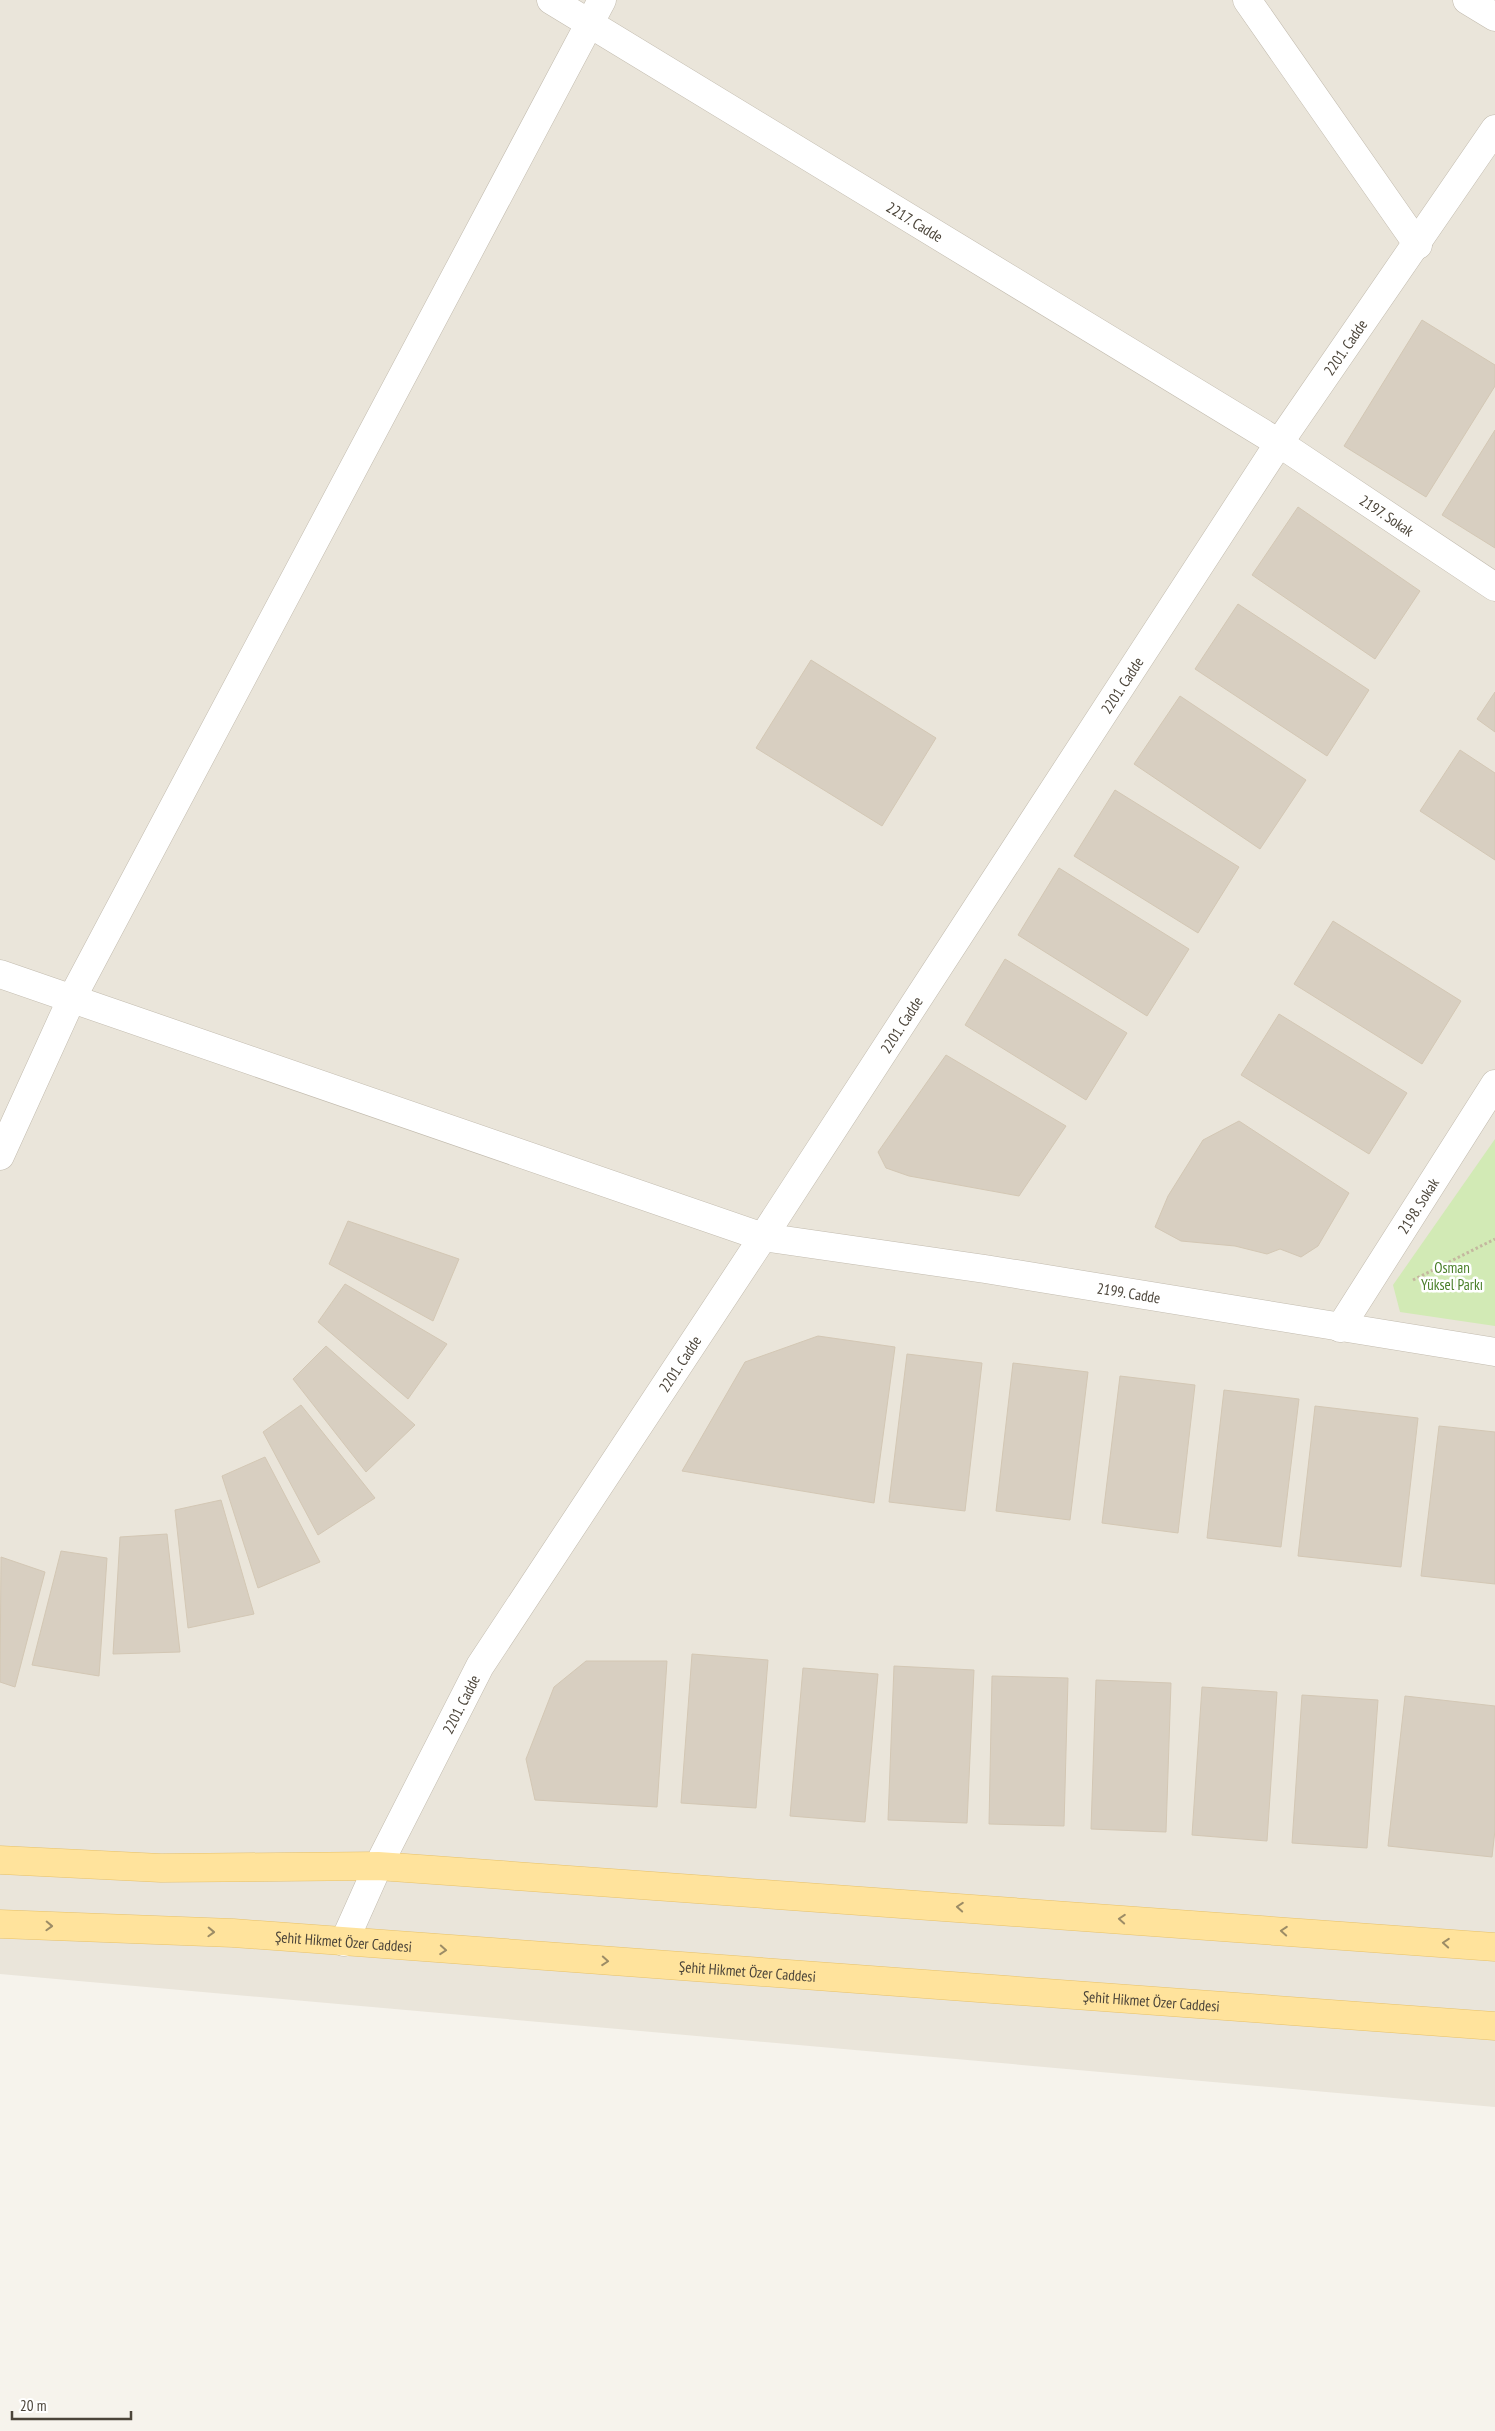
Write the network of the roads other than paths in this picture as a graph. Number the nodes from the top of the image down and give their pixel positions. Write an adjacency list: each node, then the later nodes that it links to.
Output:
1 (551, 0): 4 (street, 2217. Cadde)
2 (1246, 0): 7 (street)
3 (1467, 0): 5 (street)
4 (596, 11): 8 (street, 2217. Cadde); 11 (street)
5 (1495, 18)
6 (1495, 129): 7 (street, 2201. Cadde)
7 (1418, 245): 8 (street, 2201. Cadde)
8 (1279, 444): 9 (street, 2197. Sokak); 14 (street, 2201. Cadde)
9 (1495, 587)
10 (0, 974): 11 (street, 2199. Cadde)
11 (71, 1000): 13 (street); 14 (street, 2199. Cadde)
12 (1495, 1084): 15 (street, 2198. Sokak)
13 (0, 1156)
14 (763, 1237): 15 (street, 2199. Cadde); 18 (street, 2201. Cadde)
15 (1340, 1328): 16 (street, 2199. Cadde)
16 (1495, 1352)
17 (0, 1860): 18 (main road)
18 (378, 1866): 20 (street, 2201. Cadde); 21 (main road, one-way to 18)
19 (0, 1924): 20 (main road, Şehit Hikmet Özer Caddesi, one-way to 20)
20 (344, 1942): 22 (main road, Şehit Hikmet Özer Caddesi, one-way to 22)
21 (1495, 1947)
22 (1495, 2026)

